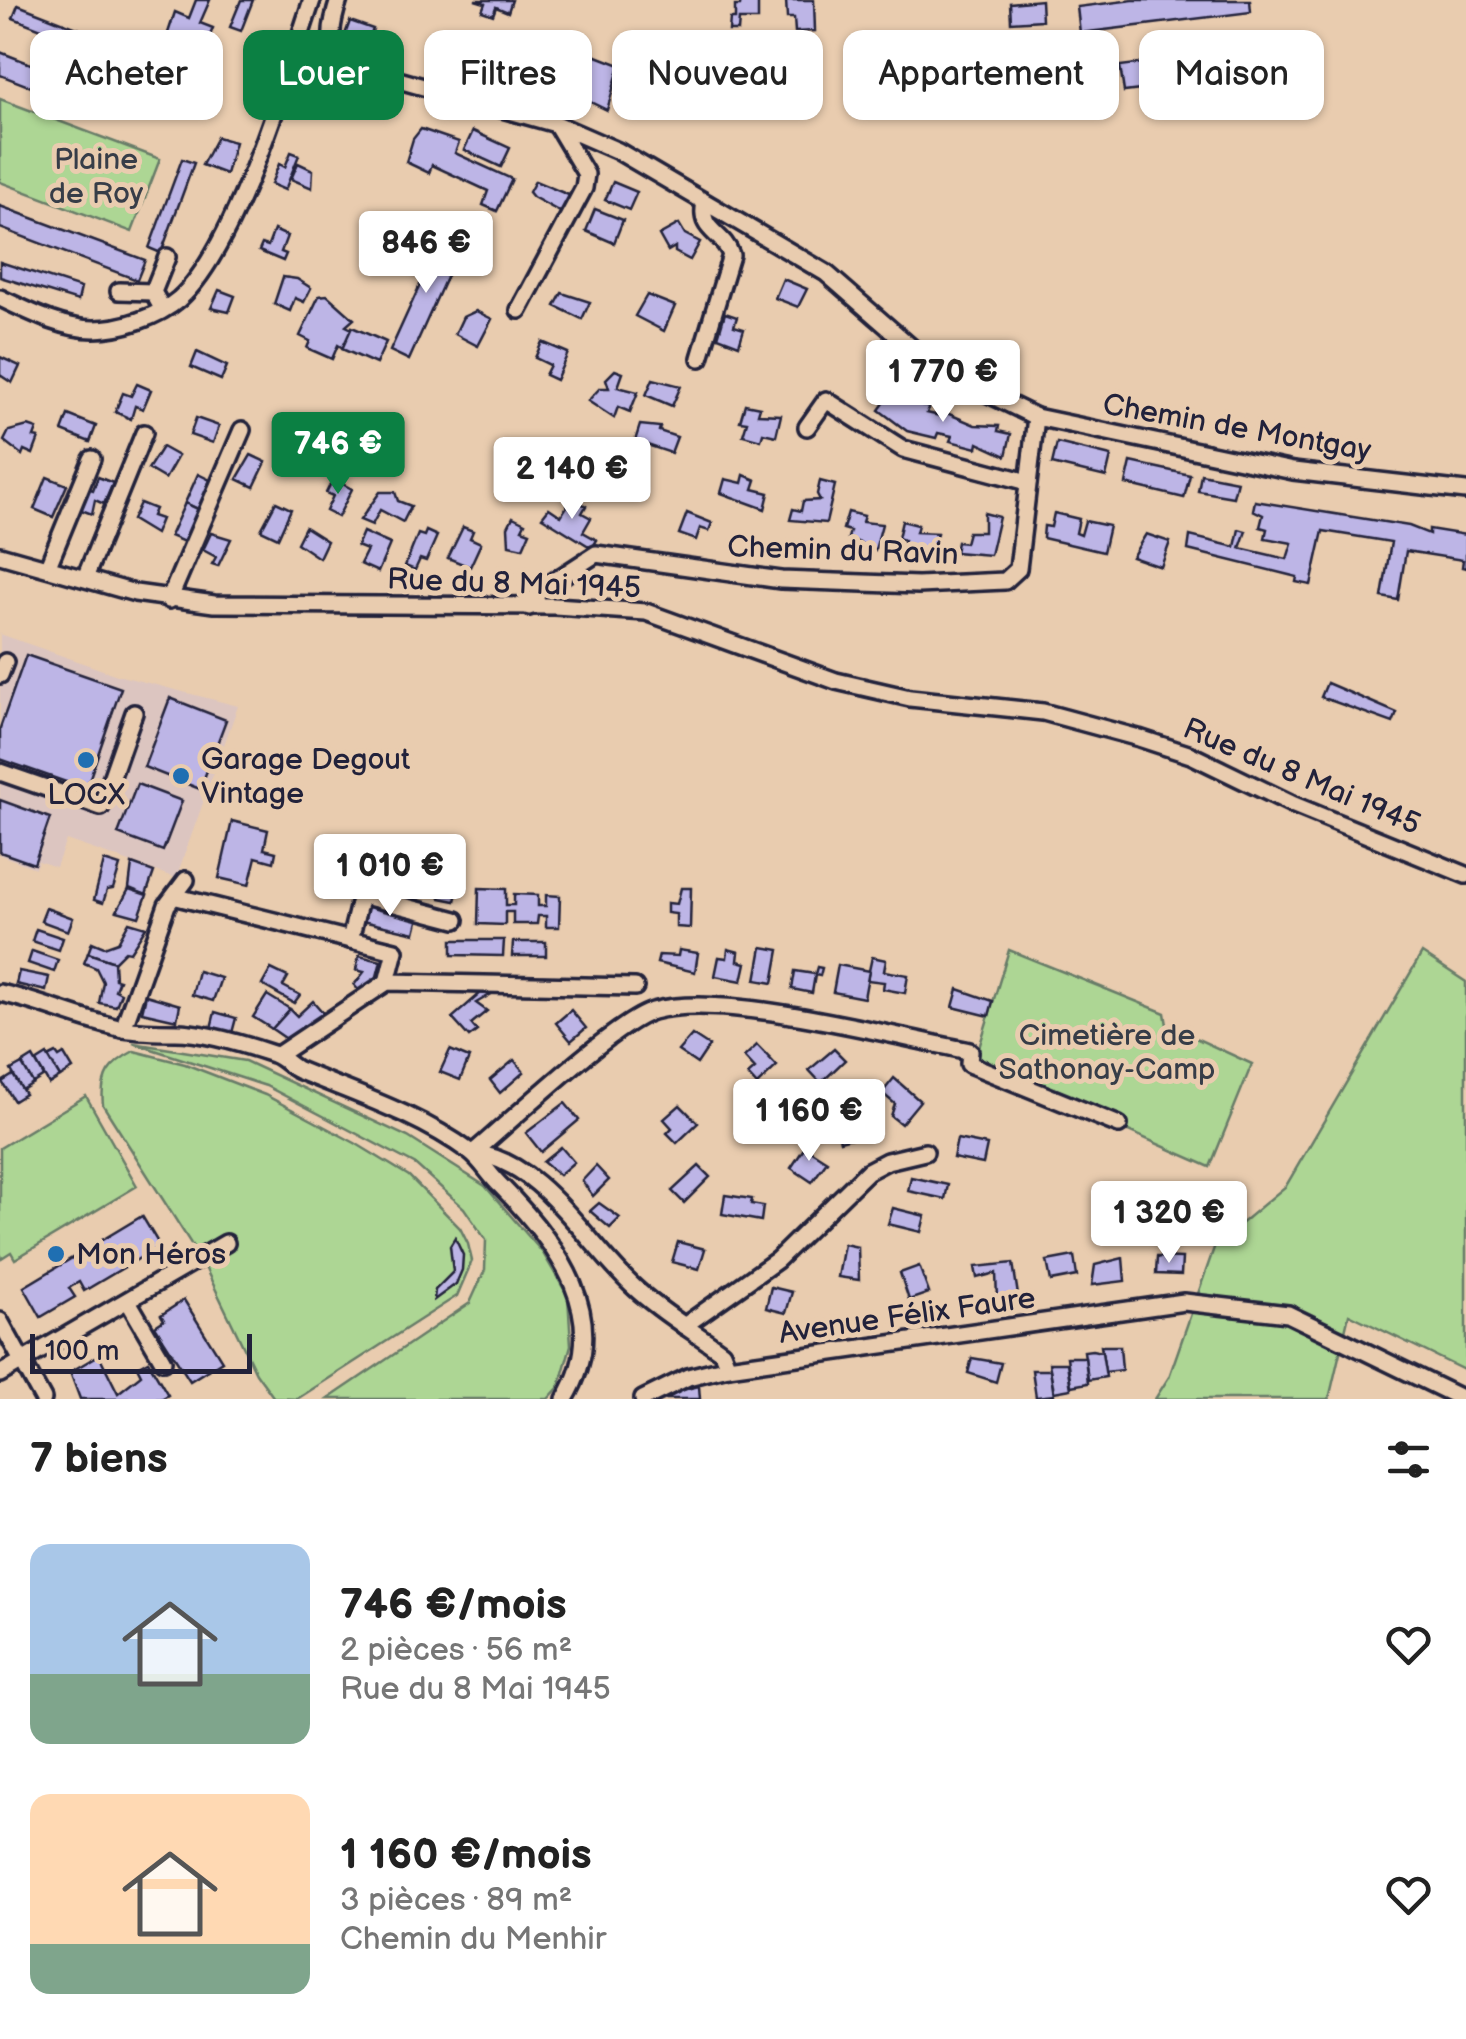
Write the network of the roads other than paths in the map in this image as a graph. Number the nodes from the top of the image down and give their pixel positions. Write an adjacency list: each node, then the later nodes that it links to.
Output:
1 (312, 0): 9 (street)
2 (338, 0): 3 (street, Chemin de Montgay)
3 (556, 124): 4 (street, Chemin de Montgay); 10 (street)
4 (705, 202): 11 (street); 12 (street, Chemin de Montgay)
5 (167, 257): 7 (street)
6 (118, 291): 7 (street)
7 (153, 292): 9 (street)
8 (0, 298): 9 (street)
9 (162, 308)
10 (519, 310)
11 (700, 358)
12 (1036, 417): 17 (street, Chemin du Ravin); 18 (street, Chemin de Montgay)
13 (808, 427): 17 (street)
14 (242, 430): 22 (street)
15 (144, 432): 21 (street)
16 (92, 459): 20 (street)
17 (1028, 482): 23 (street, Chemin du Ravin)
18 (1466, 491)
19 (0, 555): 20 (street, Rue du 8 Mai 1945)
20 (48, 566): 21 (street, Rue du 8 Mai 1945)
21 (85, 578): 22 (street, Rue du 8 Mai 1945)
22 (169, 600): 23 (street, Rue du 8 Mai 1945)
23 (529, 607): 26 (street, Rue du 8 Mai 1945)
24 (134, 712): 25 (street)
25 (0, 772)
26 (1466, 874)
27 (186, 880): 28 (street)
28 (177, 896): 30 (street); 34 (street)
29 (456, 920): 30 (street)
30 (350, 940): 31 (street)
31 (386, 982): 32 (street); 35 (street)
32 (635, 987)
33 (0, 992): 34 (street)
34 (123, 1029): 35 (street)
35 (278, 1055): 38 (street)
36 (1119, 1124): 38 (street)
37 (925, 1152): 44 (street)
38 (473, 1154): 39 (street); 40 (street)
39 (517, 1170): 40 (street); 44 (street)
40 (488, 1173): 50 (street)
41 (226, 1243): 42 (street)
42 (128, 1301): 45 (street); 46 (street)
43 (0, 1321): 45 (street)
44 (684, 1326): 47 (street)
45 (23, 1361): 48 (street); 49 (street)
46 (163, 1362)
47 (728, 1366): 51 (street, Avenue Félix Faure); 52 (street, Avenue Félix Faure)
48 (0, 1374)
49 (44, 1399)
50 (565, 1399)
51 (643, 1399)
52 (1463, 1399)

